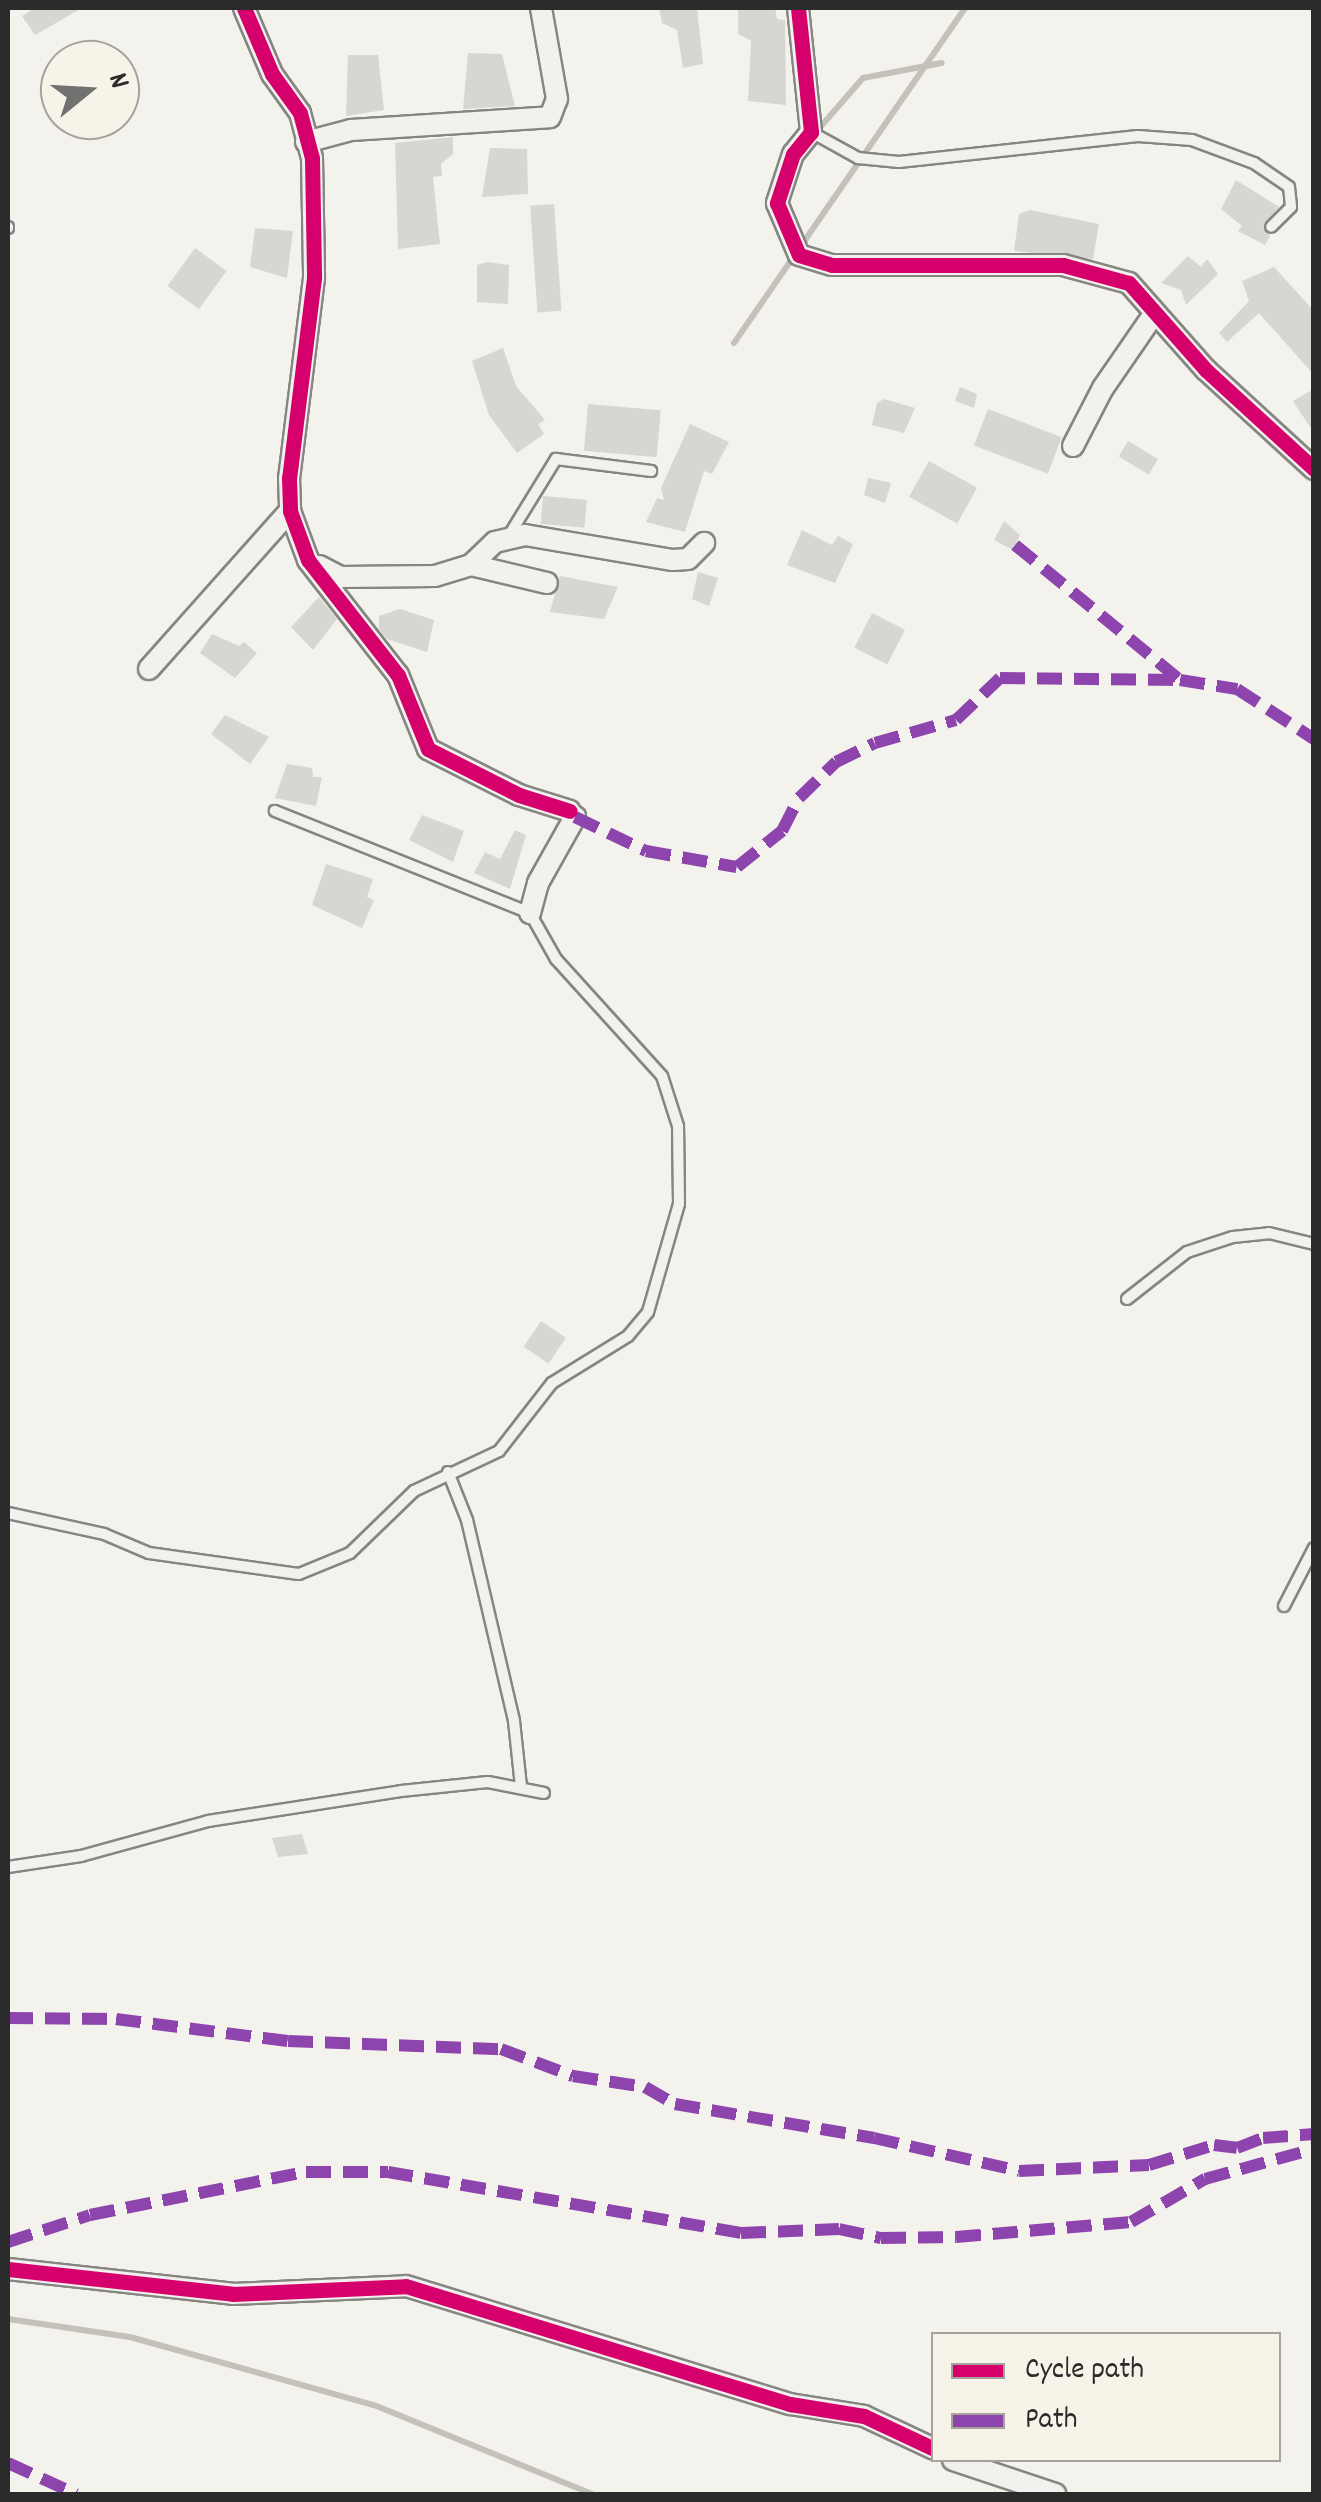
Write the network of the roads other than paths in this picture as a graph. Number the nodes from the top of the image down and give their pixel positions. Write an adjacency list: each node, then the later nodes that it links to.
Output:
1 (244, 8): 5 (street)
2 (541, 8): 5 (street)
3 (798, 8): 4 (street)
4 (812, 132): 6 (lane); 7 (street)
5 (306, 142): 11 (street)
6 (1271, 226)
7 (1154, 314): 8 (street); 9 (street)
8 (1073, 446)
9 (1314, 470)
10 (651, 471): 12 (lane)
11 (290, 511): 14 (street); 17 (street)
12 (508, 537): 13 (street); 15 (street)
13 (704, 544)
14 (308, 560): 15 (street); 19 (street)
15 (472, 564): 16 (street)
16 (547, 583)
17 (150, 669)
18 (275, 811): 19 (lane)
19 (530, 913): 22 (lane)
20 (1314, 1244): 21 (lane)
21 (1128, 1299)
22 (448, 1472): 23 (lane); 26 (lane)
23 (8, 1513)
24 (1314, 1548): 25 (lane)
25 (1284, 1606)
26 (521, 1786): 27 (lane); 28 (lane)
27 (544, 1792)
28 (8, 1867)
29 (8, 2269): 30 (street)
30 (931, 2448)
31 (959, 2462): 32 (street)
32 (1056, 2494)

